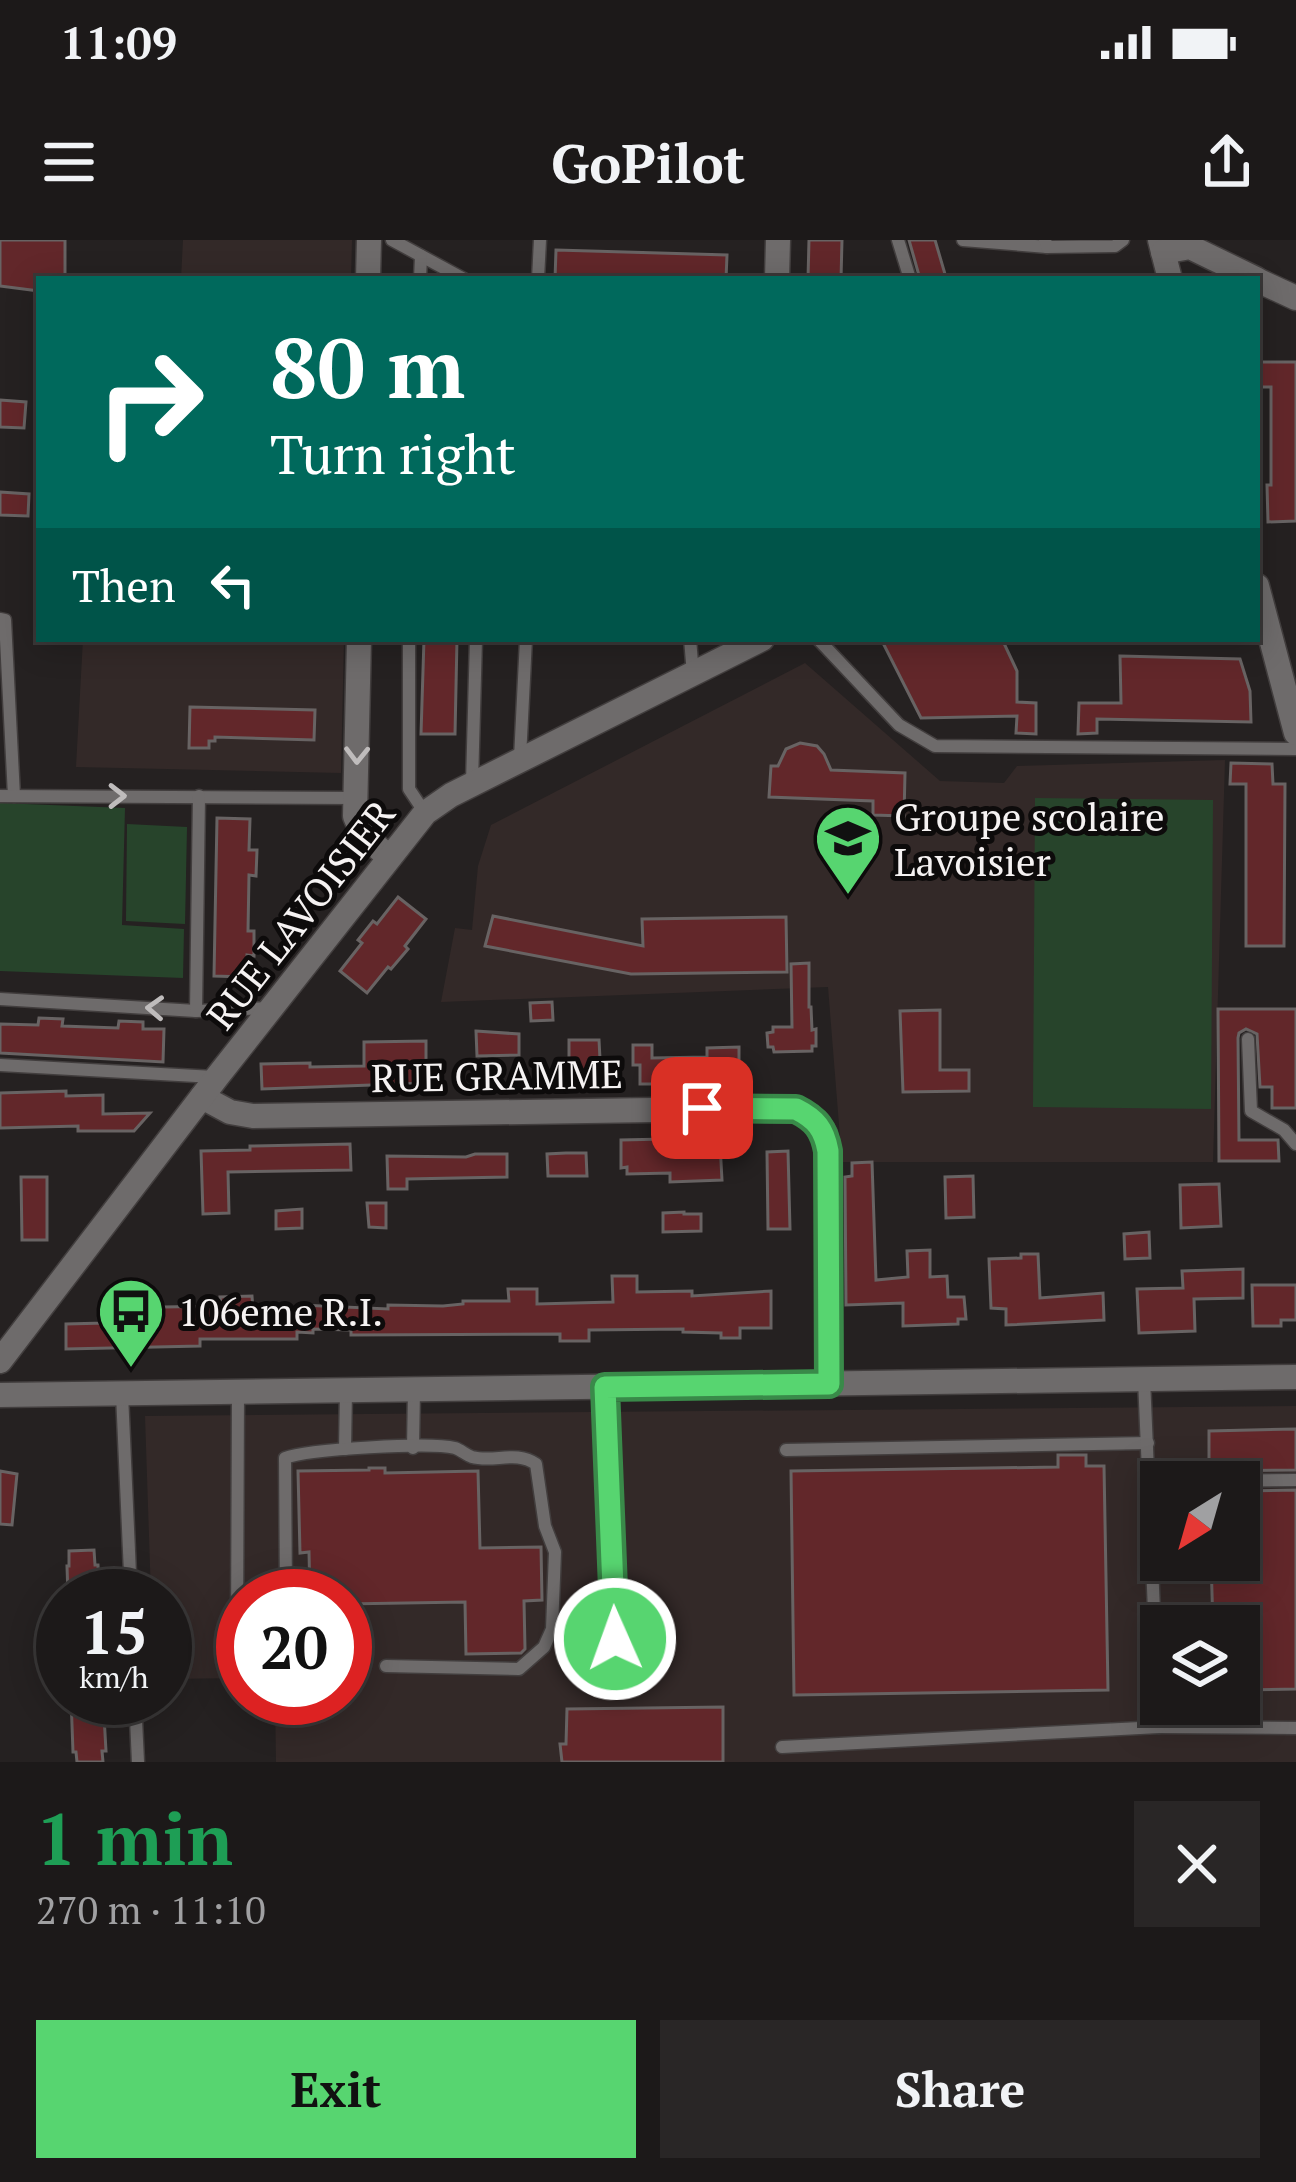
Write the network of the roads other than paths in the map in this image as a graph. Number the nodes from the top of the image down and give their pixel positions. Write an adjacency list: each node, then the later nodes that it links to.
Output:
1 (369, 240): 11 (street)
2 (392, 240): 10 (lane)
3 (540, 240): 14 (lane)
4 (778, 240): 15 (street)
5 (898, 240): 16 (lane)
6 (963, 240): 8 (lane)
7 (1123, 240): 8 (lane)
8 (1046, 244)
9 (1161, 246): 17 (street); 18 (street)
10 (421, 256): 12 (lane); 13 (lane)
11 (368, 276)
12 (420, 276)
13 (458, 276)
14 (538, 276)
15 (777, 276)
16 (909, 276)
17 (1169, 276)
18 (1250, 276)
19 (1260, 281): 20 (street)
20 (1296, 298)
21 (1260, 597): 31 (street)
22 (0, 620): 35 (lane)
23 (359, 642): 37 (street, one-way to 37)
24 (409, 642): 38 (lane)
25 (476, 642): 34 (lane)
26 (526, 642): 33 (lane)
27 (690, 642): 30 (lane)
28 (756, 642): 30 (street, RUE LAVOISIER)
29 (821, 642): 32 (lane)
30 (692, 674): 33 (street, RUE LAVOISIER)
31 (1296, 733)
32 (1296, 748)
33 (520, 760): 34 (street, RUE LAVOISIER)
34 (472, 784): 38 (street, RUE LAVOISIER)
35 (7, 796): 36 (lane, one-way to 36)
36 (199, 796): 37 (lane); 42 (lane)
37 (356, 798): 39 (street)
38 (425, 813): 39 (street, RUE LAVOISIER)
39 (389, 857): 41 (street, RUE LAVOISIER)
40 (0, 999): 42 (lane, one-way to 40)
41 (272, 1008): 42 (lane); 45 (street, RUE LAVOISIER)
42 (196, 1011)
43 (1248, 1039): 46 (lane)
44 (0, 1065): 45 (lane)
45 (209, 1087): 47 (street, RUE LAVOISIER); 50 (street, RUE GRAMME)
46 (1296, 1144)
47 (0, 1361)
48 (1296, 1377): 49 (street)
49 (1144, 1379): 50 (street); 57 (lane)
50 (829, 1384): 51 (street)
51 (605, 1387): 53 (street); 69 (lane)
52 (346, 1390): 53 (street); 54 (street); 59 (lane)
53 (414, 1390): 58 (lane)
54 (238, 1392): 55 (street); 65 (lane)
55 (122, 1394): 56 (street); 64 (lane)
56 (0, 1396)
57 (1148, 1443): 60 (lane); 61 (lane)
58 (413, 1448): 59 (lane); 68 (lane)
59 (345, 1449): 66 (lane)
60 (786, 1450)
61 (1148, 1461)
62 (1260, 1480): 63 (lane)
63 (1296, 1480)
64 (130, 1569)
65 (237, 1569)
66 (286, 1569)
67 (1153, 1581): 71 (lane)
68 (386, 1666)
69 (616, 1681)
70 (137, 1725): 74 (lane)
71 (1159, 1727): 72 (lane); 73 (lane)
72 (1296, 1728)
73 (782, 1747)
74 (138, 1762)

